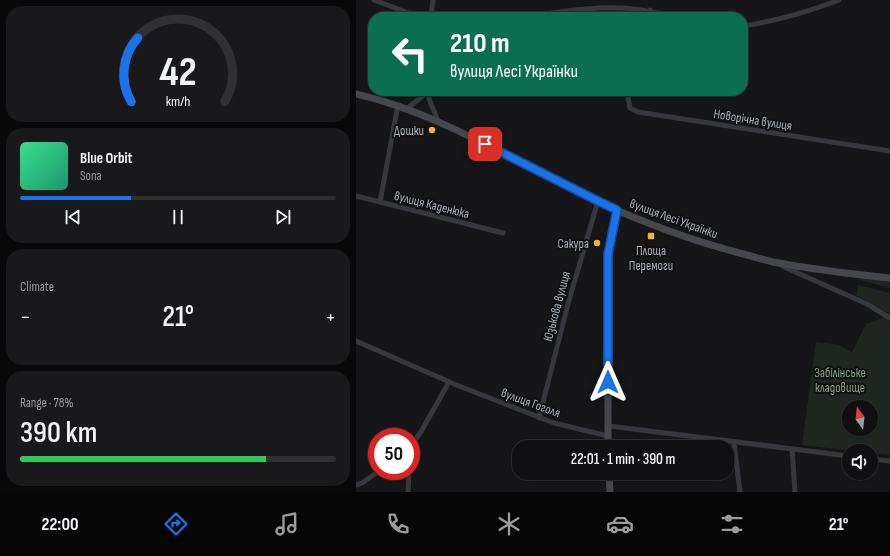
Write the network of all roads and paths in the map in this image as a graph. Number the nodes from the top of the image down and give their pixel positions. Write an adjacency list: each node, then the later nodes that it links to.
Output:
1 (374, 0): 5 (street)
2 (433, 0): 6 (street)
3 (839, 0): 9 (street)
4 (650, 10): 7 (street); 8 (street)
5 (406, 12)
6 (432, 12)
7 (558, 12)
8 (656, 12)
9 (748, 25)
10 (356, 94): 14 (main road, вулиця Лесі Українки)
11 (423, 96): 15 (street)
12 (429, 96): 16 (street)
13 (629, 96): 17 (street, Новорічна вулиця)
14 (398, 105): 15 (main road, вулиця Лесі Українки); 20 (street)
15 (408, 108): 16 (main road, вулиця Лесі Українки)
16 (438, 121): 19 (main road, вулиця Лесі Українки)
17 (890, 151)
18 (356, 196): 20 (street, вулиця Каденюка)
19 (598, 201): 21 (main road, вулиця Лесі Українки); 28 (street, Юзькова вулиця)
20 (380, 202): 22 (street, вулиця Каденюка)
21 (617, 210): 23 (main road, вулиця Лесі Українки); 29 (main road)
22 (503, 232)
23 (772, 262): 24 (main road, вулиця Лесі Українки); 25 (street)
24 (890, 278)
25 (890, 318)
26 (356, 341): 27 (street, вулиця Гоголя)
27 (449, 382): 28 (street, вулиця Гоголя); 30 (street)
28 (539, 418): 31 (street, вулиця Гоголя)
29 (608, 426): 31 (main road); 33 (street)
30 (420, 433)
31 (608, 436): 32 (main road)
32 (608, 440)
33 (718, 440)
34 (734, 442): 35 (street); 45 (street)
35 (792, 449): 36 (street); 46 (street)
36 (842, 455)
37 (878, 460): 38 (street)
38 (890, 461)
39 (368, 479): 42 (street)
40 (409, 480): 43 (street)
41 (609, 480): 44 (main road)
42 (356, 485)
43 (408, 492)
44 (610, 492)
45 (740, 492)
46 (795, 492)

